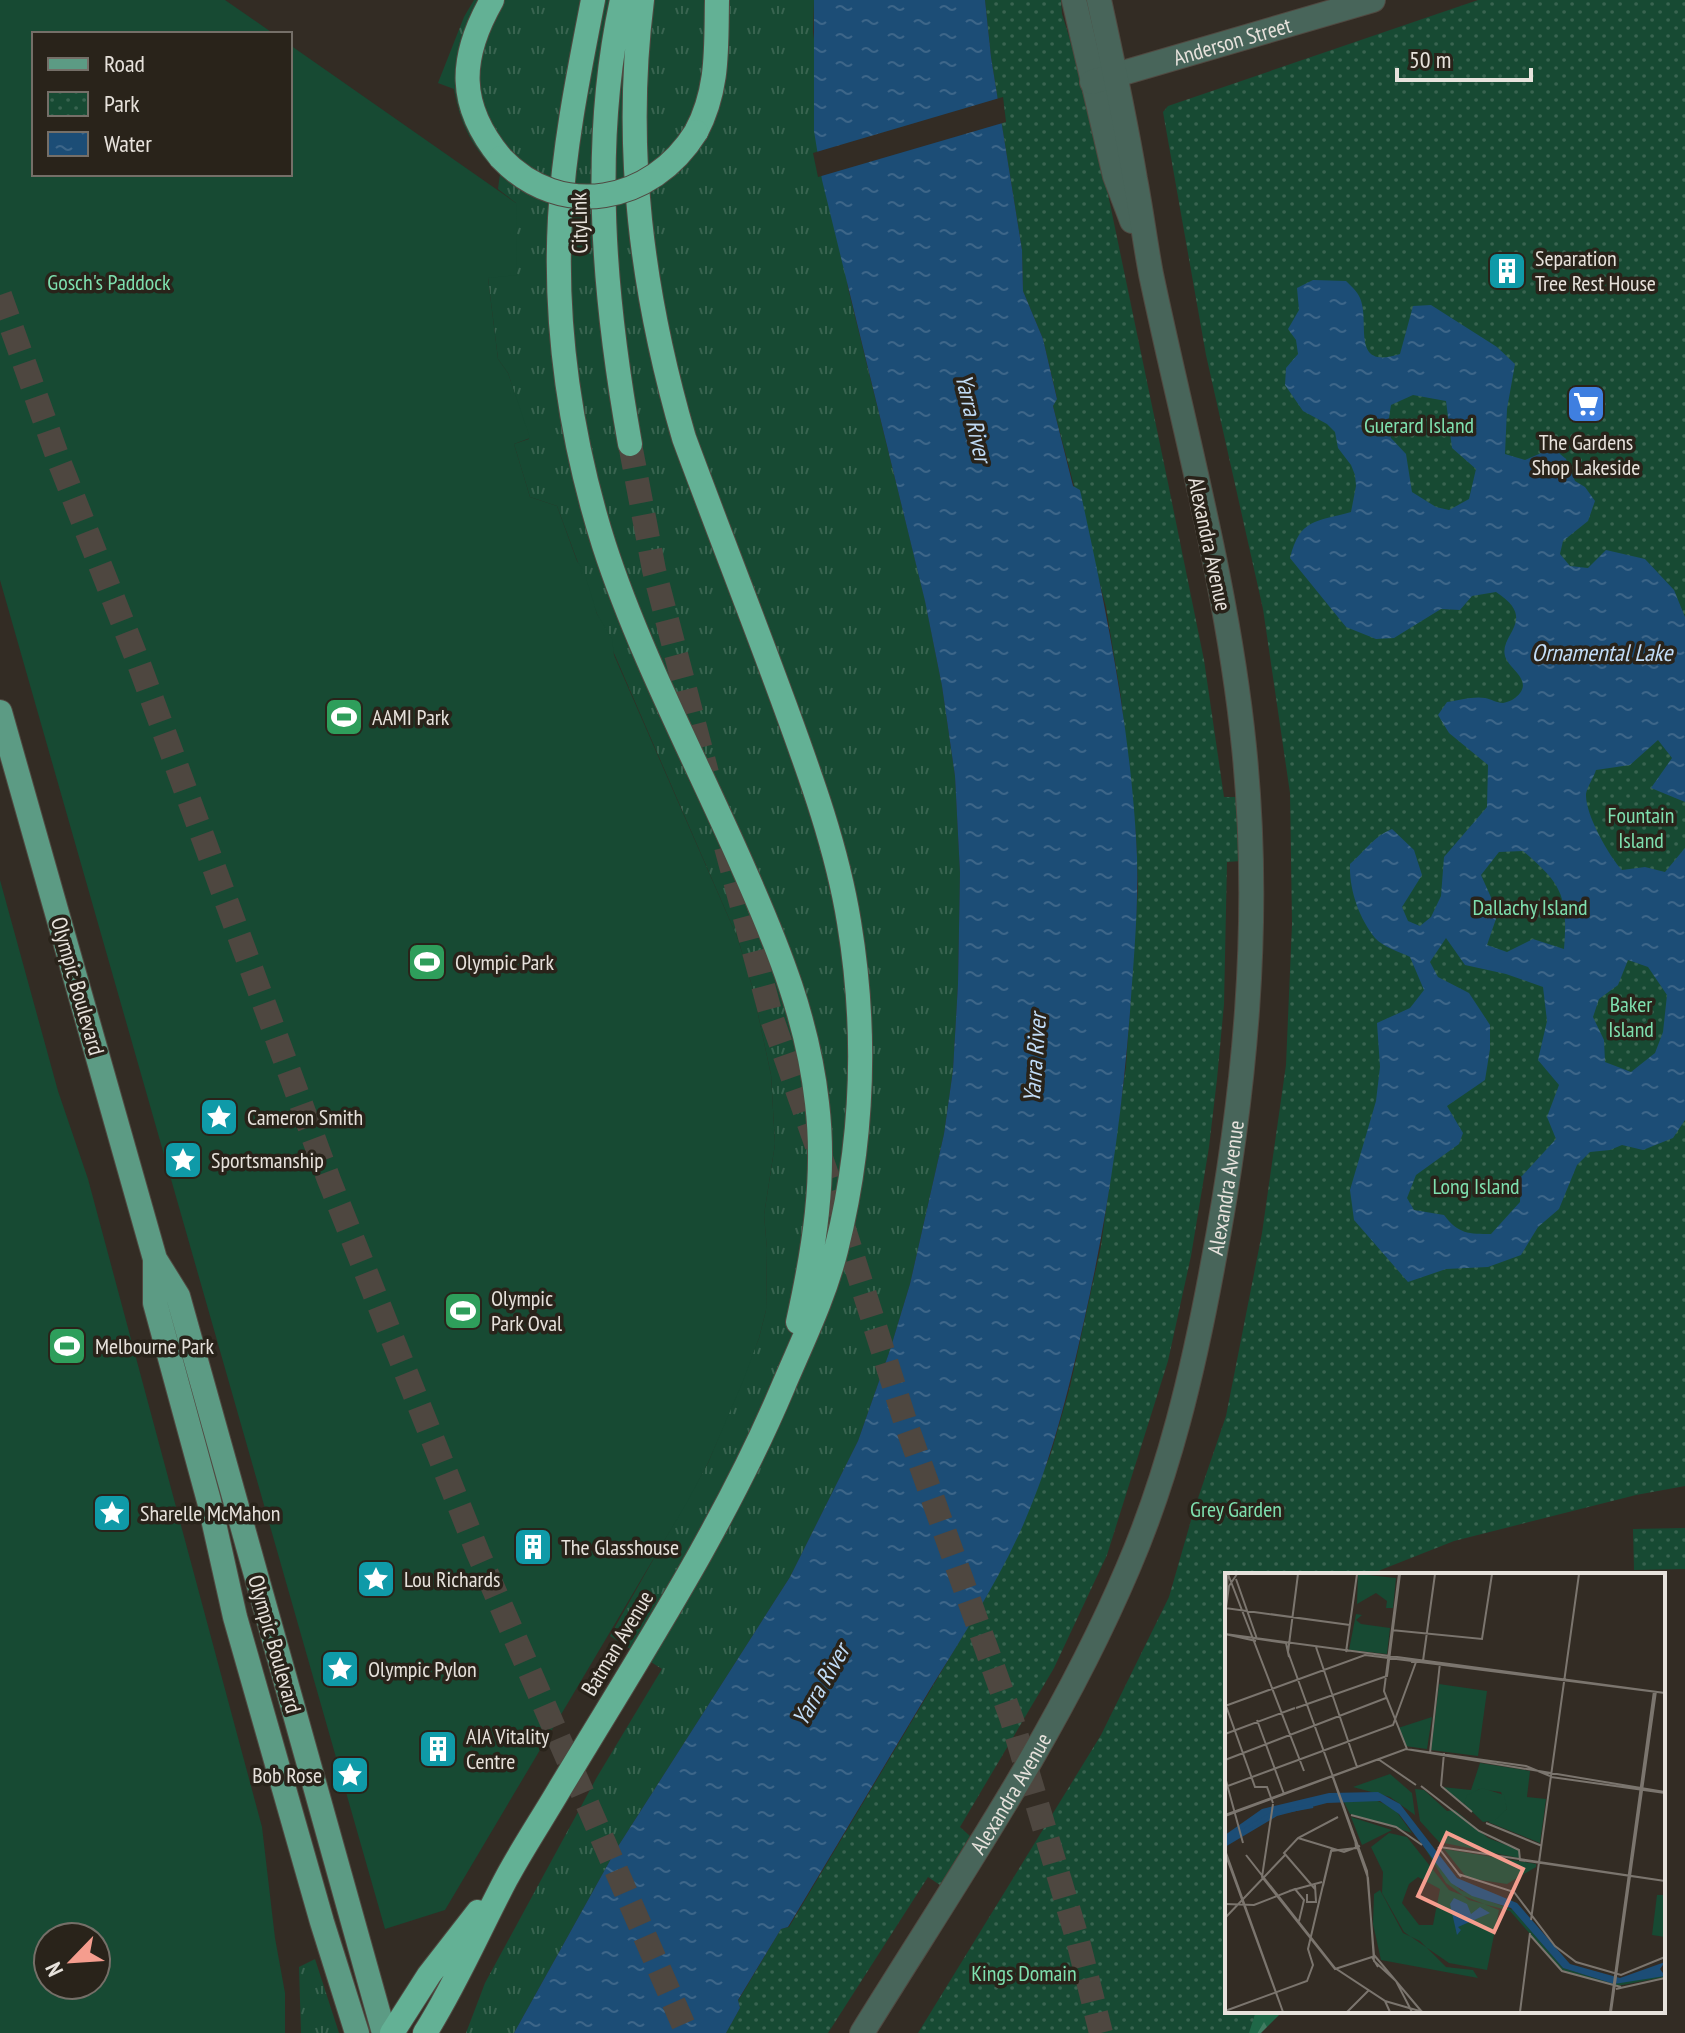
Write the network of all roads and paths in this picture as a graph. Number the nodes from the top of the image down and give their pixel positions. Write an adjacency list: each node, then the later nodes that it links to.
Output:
1 (492, 0): 5 (highway, bridge)
2 (593, 0): 13 (highway)
3 (622, 0): 10 (highway, CityLink)
4 (642, 0): 13 (highway)
5 (717, 0)
6 (1074, 0): 9 (street, Alexandra Avenue)
7 (1099, 0): 9 (street, Alexandra Avenue)
8 (1373, 0): 9 (street, Anderson Street)
9 (1104, 79): 25 (street, Alexandra Avenue)
10 (630, 444)
11 (0, 712): 12 (main road, Olympic Boulevard)
12 (155, 1259): 14 (main road, Olympic Boulevard); 15 (main road, Olympic Boulevard)
13 (783, 1387): 18 (highway, Batman Avenue)
14 (244, 1527): 15 (main road); 16 (main road, Olympic Boulevard)
15 (217, 1536): 17 (main road, Olympic Boulevard)
16 (266, 1611): 17 (main road); 19 (main road, Olympic Boulevard)
17 (235, 1617): 20 (main road, Olympic Boulevard)
18 (507, 1876): 23 (highway, Batman Avenue); 24 (highway, Batman Avenue)
19 (347, 1900): 20 (main road); 22 (main road, Olympic Boulevard)
20 (322, 1922): 21 (main road, Olympic Boulevard)
21 (357, 2033)
22 (384, 2033)
23 (392, 2033)
24 (425, 2033)
25 (862, 2033)

